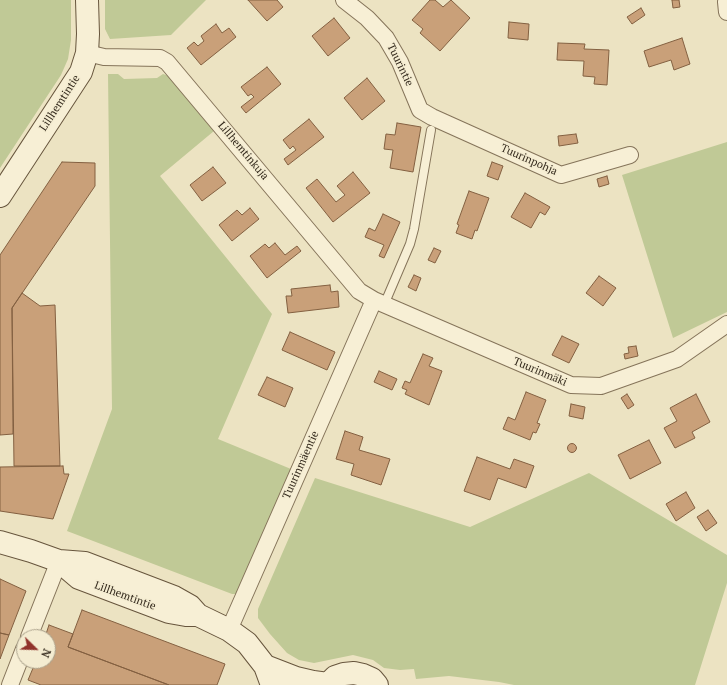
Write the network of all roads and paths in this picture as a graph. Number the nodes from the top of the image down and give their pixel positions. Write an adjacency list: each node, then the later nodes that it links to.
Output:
1 (87, 0): 3 (street, Lillhemtintie)
2 (344, 0): 4 (street, Tuurintie)
3 (86, 53): 6 (street, Lillhemtintie); 7 (street, Lillhemtinkuja)
4 (432, 124): 5 (street, Tuurinpohja); 7 (lane, Tuurinmäentie)
5 (630, 155)
6 (0, 196)
7 (379, 303): 8 (street, Tuurinmäki); 12 (street, Tuurinmäentie)
8 (727, 324)
9 (0, 542): 10 (street, Lillhemtintie)
10 (59, 561): 11 (street); 12 (street, Lillhemtintie)
11 (31, 629)
12 (229, 630): 14 (street, Lillhemtintie)
13 (16, 669): 16 (street)
14 (268, 676): 15 (street, Lillhemtintie)
15 (328, 684): 17 (street)
16 (10, 685)
17 (377, 685)

